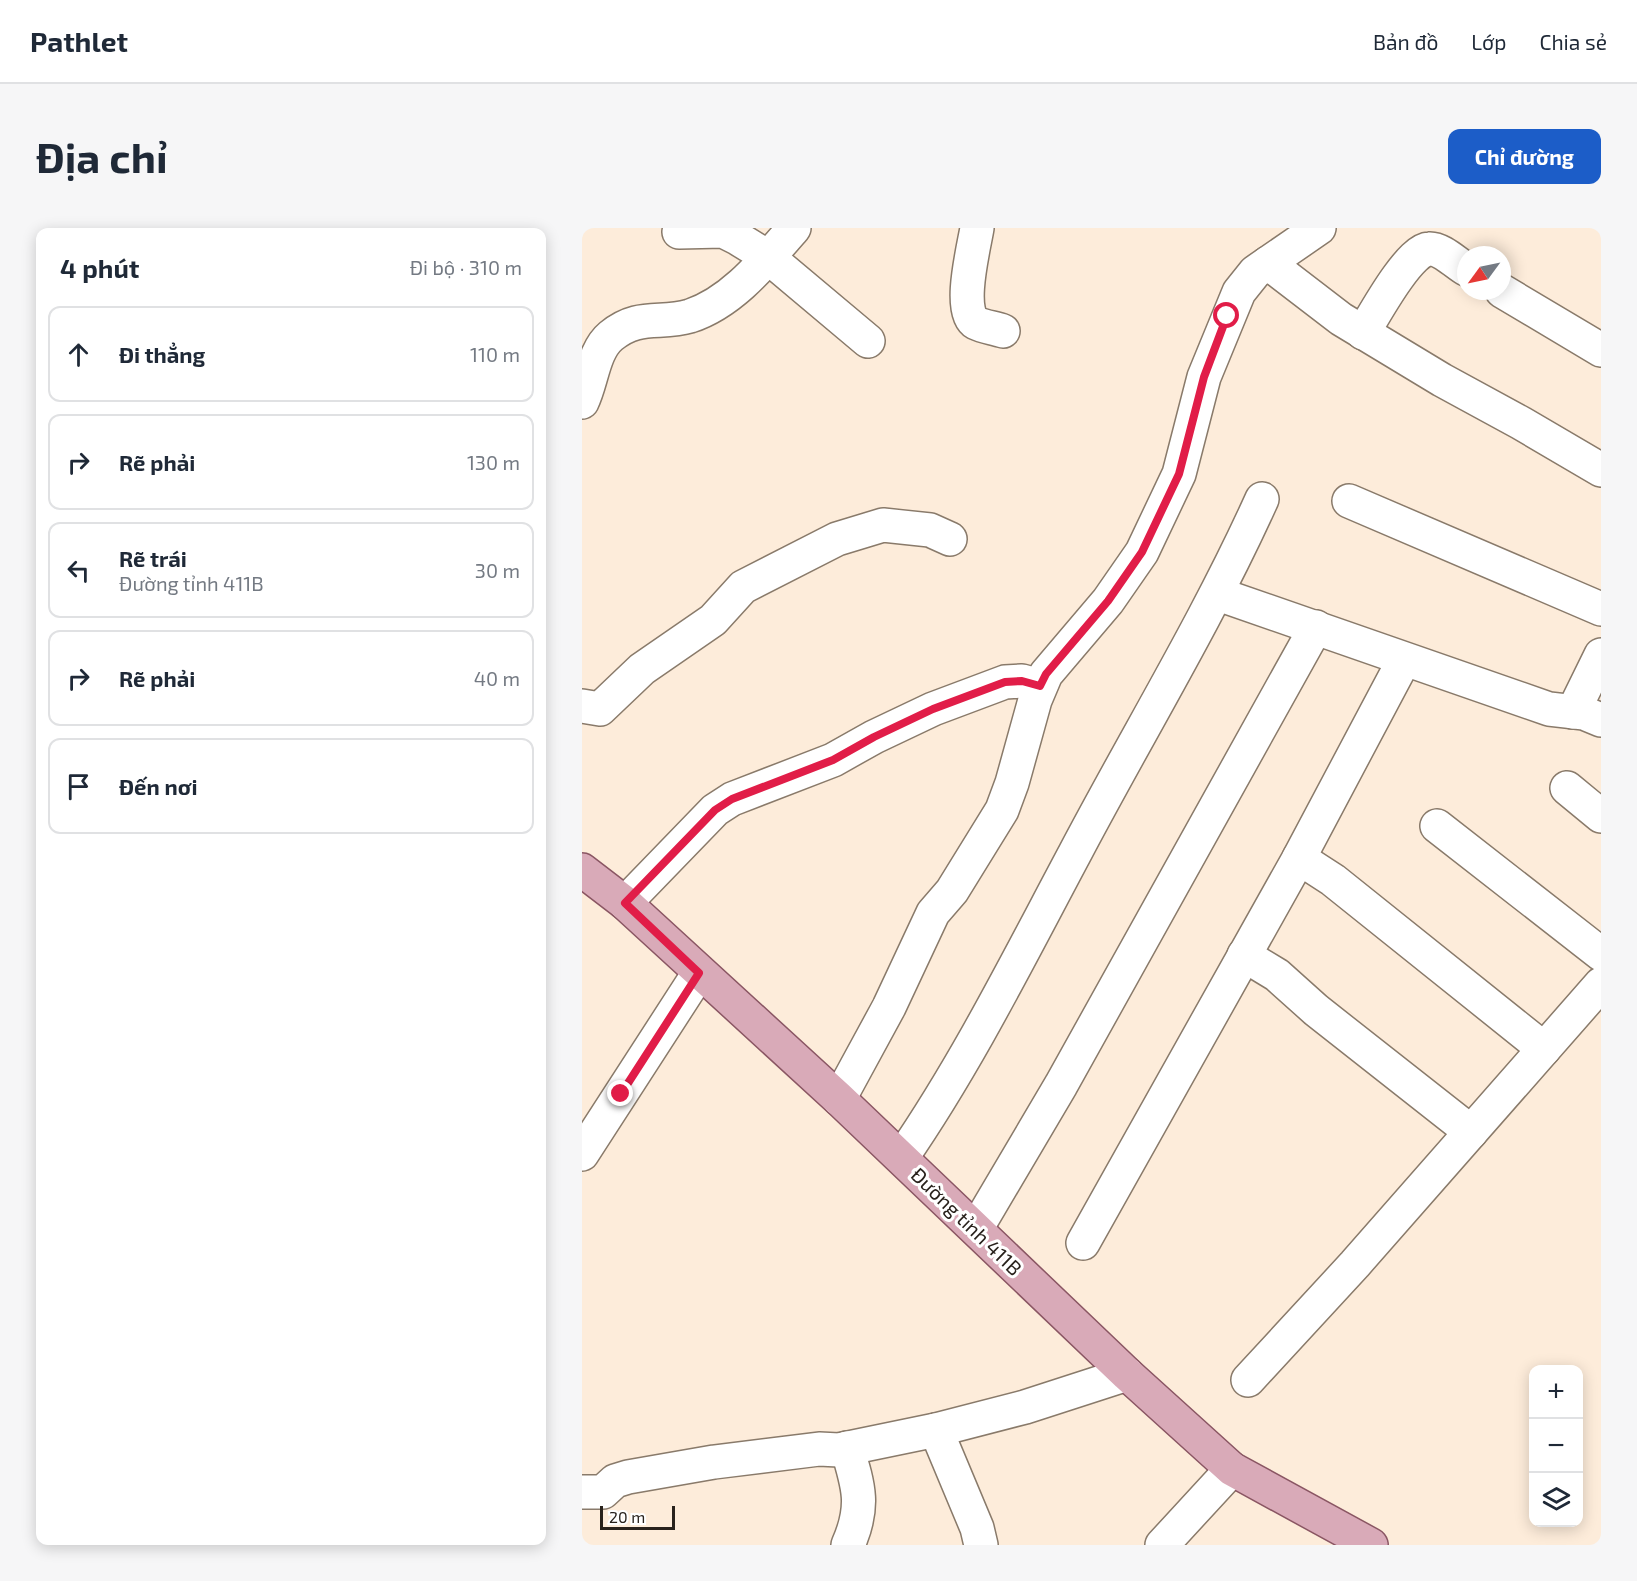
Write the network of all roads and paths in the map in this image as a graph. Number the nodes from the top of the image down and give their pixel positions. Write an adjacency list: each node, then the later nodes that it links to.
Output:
1 (794, 228): 5 (street)
2 (977, 228): 9 (street)
3 (1319, 228): 6 (street)
4 (680, 232): 5 (street)
5 (768, 257): 11 (street); 13 (street)
6 (1268, 263): 10 (street); 24 (street)
7 (1457, 263): 10 (street)
8 (1511, 296): 12 (street)
9 (1004, 331)
10 (1363, 333): 15 (street)
11 (868, 341)
12 (1601, 350)
13 (590, 353): 14 (street)
14 (582, 402)
15 (1601, 470)
16 (1262, 499): 19 (street)
17 (1349, 501): 20 (street)
18 (950, 539): 25 (street)
19 (1218, 594): 21 (street); 41 (street)
20 (1601, 609)
21 (1316, 627): 23 (street); 42 (street)
22 (1601, 655): 26 (street)
23 (1404, 660): 26 (street); 30 (street)
24 (1040, 686): 32 (street); 38 (street)
25 (582, 706)
26 (1587, 716)
27 (1567, 788): 28 (street)
28 (1601, 816)
29 (1437, 826): 33 (street)
30 (1299, 858): 34 (street); 37 (street)
31 (582, 870): 32 (main road, Đường tỉnh 411B)
32 (625, 903): 35 (main road, Đường tỉnh 411B)
33 (1601, 954)
34 (1244, 956): 39 (street); 43 (street)
35 (699, 973): 38 (main road, Đường tỉnh 411B); 40 (street)
36 (1601, 984): 37 (street)
37 (1544, 1050): 39 (street)
38 (839, 1099): 41 (main road, Đường tỉnh 411B)
39 (1471, 1132): 45 (street)
40 (582, 1154)
41 (902, 1157): 42 (main road, Đường tỉnh 411B)
42 (976, 1229): 44 (main road, Đường tỉnh 411B)
43 (1083, 1243)
44 (1127, 1374): 46 (street); 48 (main road, Đường tỉnh 411B)
45 (1248, 1380)
46 (936, 1430): 47 (street); 51 (street)
47 (847, 1448): 49 (street); 50 (street)
48 (1232, 1469): 52 (street); 53 (main road, Đường tỉnh 411B)
49 (582, 1492)
50 (848, 1545)
51 (981, 1545)
52 (1162, 1545)
53 (1371, 1545)

